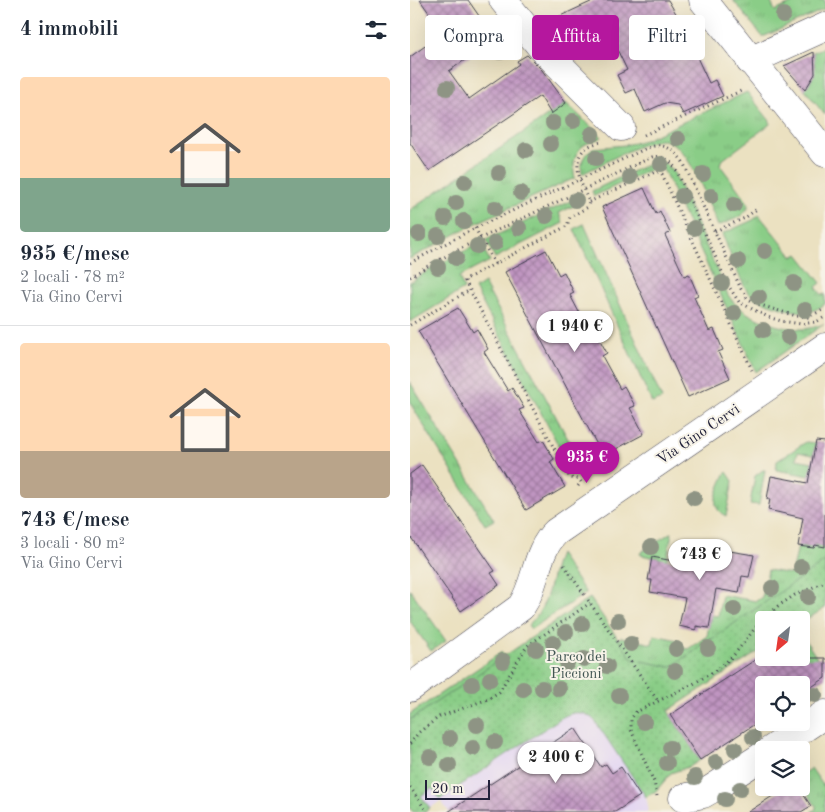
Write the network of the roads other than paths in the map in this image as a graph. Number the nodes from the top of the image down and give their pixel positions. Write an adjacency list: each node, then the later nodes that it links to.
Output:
1 (504, 0): 5 (street)
2 (703, 0): 4 (street)
3 (825, 27): 4 (street)
4 (750, 61): 6 (street)
5 (612, 135)
6 (825, 154)
7 (825, 347): 8 (street, Via Gino Cervi)
8 (410, 688)
9 (825, 714): 10 (street)
10 (784, 741)
11 (755, 761): 12 (street)
12 (671, 798)

